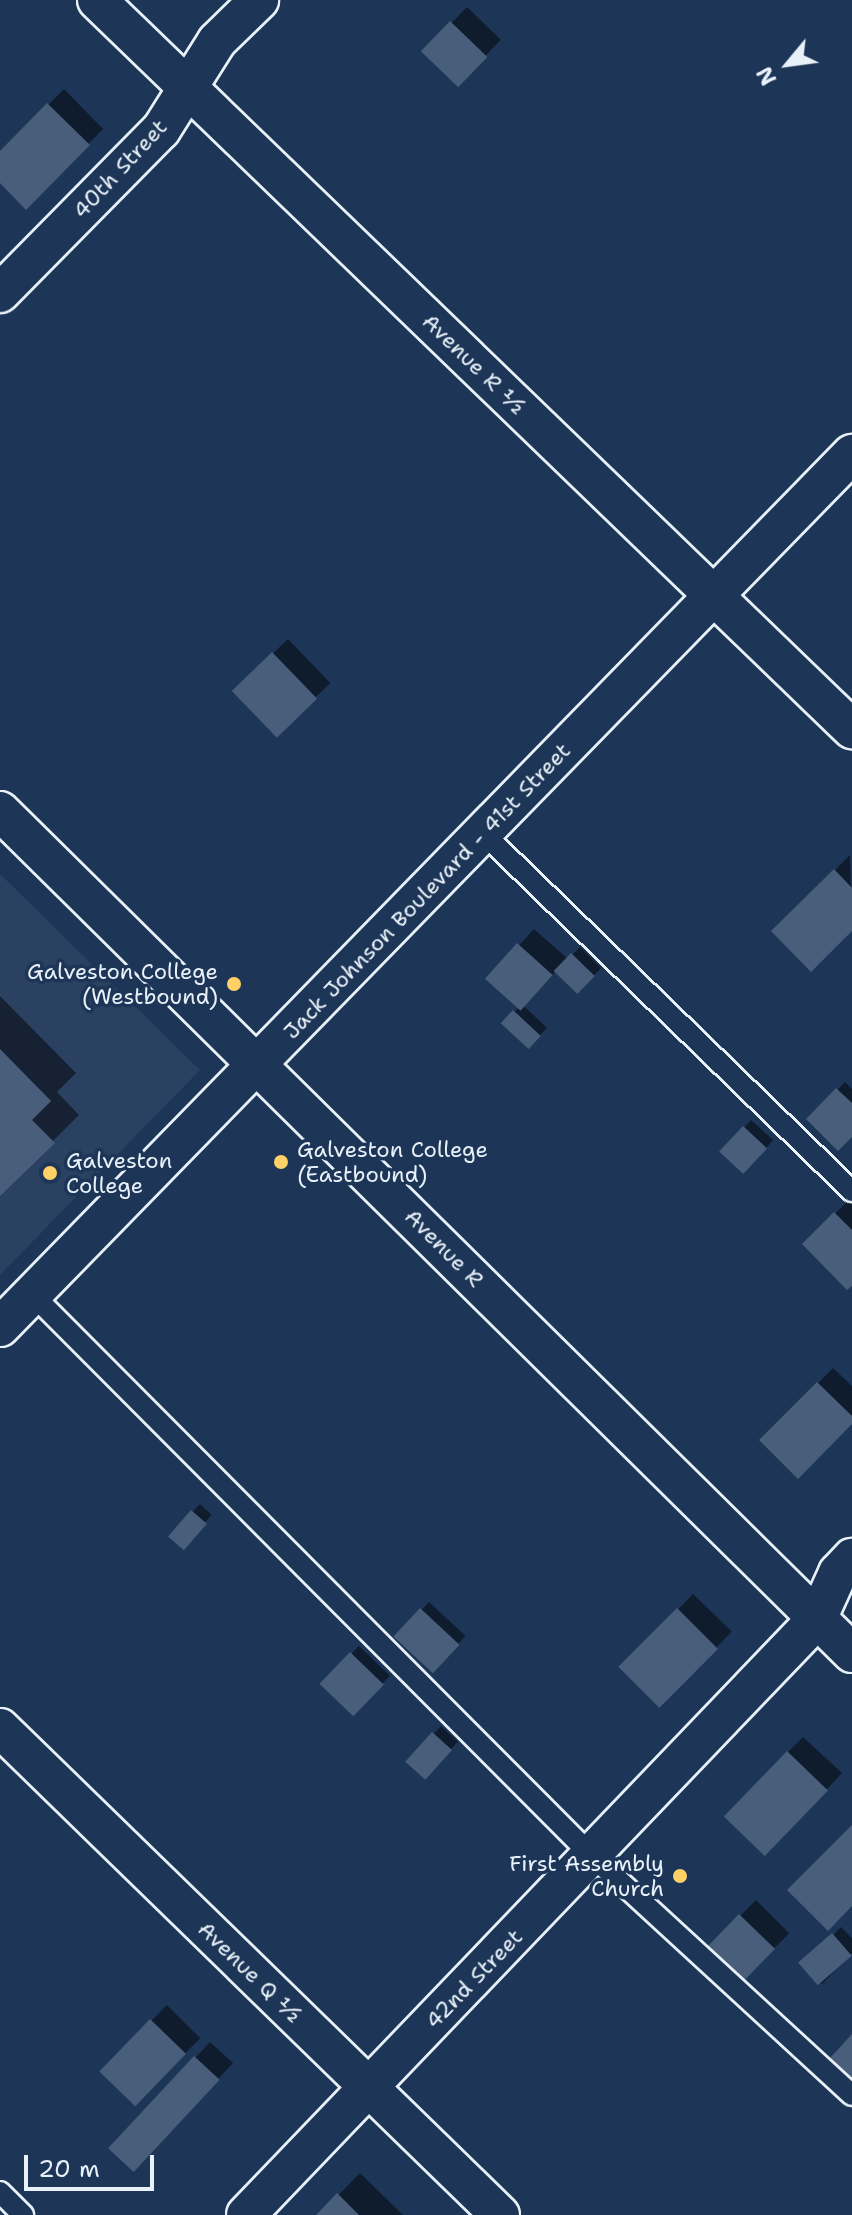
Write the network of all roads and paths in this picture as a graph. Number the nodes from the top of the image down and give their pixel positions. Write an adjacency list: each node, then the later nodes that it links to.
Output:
1 (97, 0): 3 (street, Avenue R ½)
2 (259, 0): 3 (street, 40th Street)
3 (188, 89): 4 (street, 40th Street); 6 (street, Avenue R ½)
4 (0, 293)
5 (852, 454): 6 (street, Jack Johnson Boulevard - 41st Street)
6 (714, 594): 7 (street, Avenue R ½); 9 (street, Jack Johnson Boulevard - 41st Street)
7 (852, 729)
8 (0, 811): 10 (street, Avenue R)
9 (484, 834): 10 (street, Jack Johnson Boulevard - 41st Street); 11 (lane)
10 (259, 1064): 12 (street, Jack Johnson Boulevard - 41st Street); 15 (street, Avenue R)
11 (852, 1191)
12 (32, 1294): 13 (street, Jack Johnson Boulevard - 41st Street); 18 (lane)
13 (0, 1327)
14 (852, 1558): 15 (street, 42nd Street)
15 (817, 1619): 16 (street, Avenue R); 18 (street, 42nd Street)
16 (852, 1653)
17 (0, 1728): 19 (street, Avenue Q ½)
18 (592, 1856): 19 (street, 42nd Street); 20 (lane)
19 (369, 2088): 23 (street, 42nd Street); 24 (street, Avenue Q ½)
20 (852, 2095)
21 (0, 2192): 22 (lane)
22 (23, 2215)
23 (246, 2215)
24 (500, 2215)

